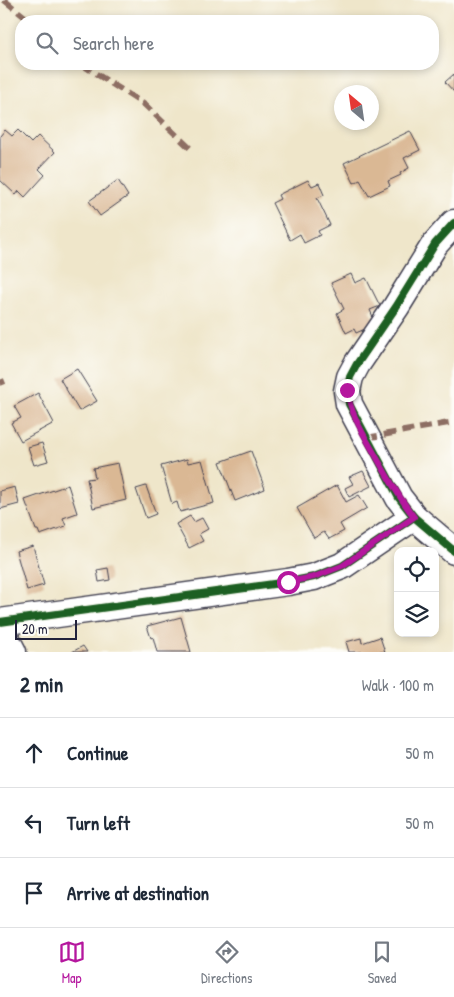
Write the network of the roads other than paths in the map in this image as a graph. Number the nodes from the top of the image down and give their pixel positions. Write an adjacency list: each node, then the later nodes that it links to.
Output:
1 (454, 223): 2 (street)
2 (414, 517): 3 (street); 4 (street)
3 (454, 551)
4 (0, 622)
5 (0, 627): 6 (street)
6 (13, 652)

